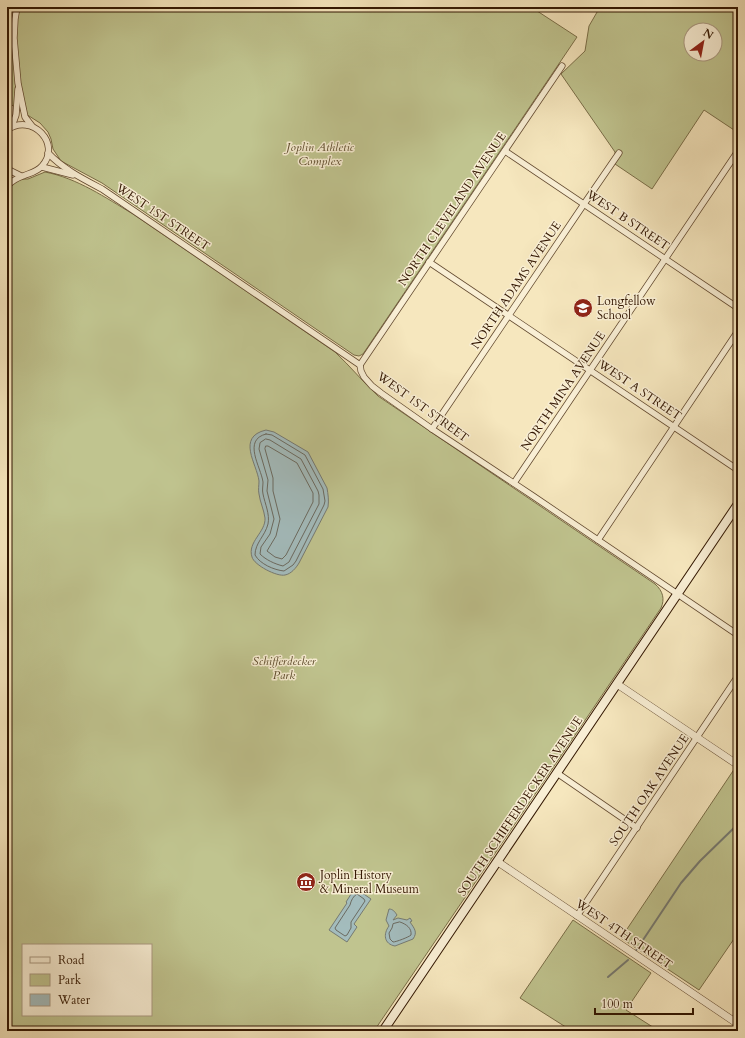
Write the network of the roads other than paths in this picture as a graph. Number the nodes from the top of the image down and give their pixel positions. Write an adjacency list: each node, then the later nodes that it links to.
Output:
1 (17, 7): 3 (street)
2 (562, 66): 7 (street, NORTH CLEVELAND AVENUE)
3 (18, 83): 4 (street); 5 (street)
4 (12, 126): 5 (street); 6 (street)
5 (32, 126): 9 (street)
6 (7, 130)
7 (505, 151): 16 (street, WEST B STREET); 18 (street, NORTH CLEVELAND AVENUE)
8 (738, 152): 17 (street, NORTH MINA AVENUE)
9 (48, 153): 11 (street); 14 (street, WEST 1ST STREET)
10 (619, 153): 16 (street, NORTH ADAMS AVENUE)
11 (42, 166): 13 (street); 14 (street, WEST 1ST STREET)
12 (7, 169): 13 (street)
13 (21, 176): 15 (street)
14 (81, 178): 22 (street, WEST 1ST STREET)
15 (7, 186)
16 (584, 204): 17 (street, WEST B STREET); 20 (street, NORTH ADAMS AVENUE)
17 (666, 259): 19 (street, WEST B STREET); 23 (street, NORTH MINA AVENUE)
18 (429, 262): 20 (street, WEST A STREET); 22 (street, NORTH CLEVELAND AVENUE)
19 (738, 308)
20 (508, 316): 23 (street, WEST A STREET); 25 (street, NORTH ADAMS AVENUE)
21 (738, 332): 24 (street)
22 (360, 365): 25 (street, WEST 1ST STREET)
23 (590, 370): 24 (street, WEST A STREET); 27 (street, NORTH MINA AVENUE)
24 (674, 427): 26 (street, WEST A STREET); 29 (street)
25 (432, 429): 27 (street, WEST 1ST STREET)
26 (738, 470)
27 (514, 483): 29 (street, WEST 1ST STREET)
28 (738, 504): 30 (main road, SOUTH SCHIFFERDECKER AVENUE)
29 (598, 540): 30 (street, WEST 1ST STREET)
30 (678, 594): 31 (street, WEST 1ST STREET); 33 (main road, SOUTH SCHIFFERDECKER AVENUE)
31 (738, 635)
32 (738, 676): 34 (street, SOUTH OAK AVENUE)
33 (617, 684): 34 (street); 36 (main road, SOUTH SCHIFFERDECKER AVENUE)
34 (698, 738): 35 (street); 37 (street, SOUTH OAK AVENUE)
35 (738, 765)
36 (557, 773): 37 (street); 38 (main road, SOUTH SCHIFFERDECKER AVENUE)
37 (637, 828): 39 (street, SOUTH OAK AVENUE)
38 (498, 862): 39 (street, WEST 4TH STREET); 41 (main road, SOUTH SCHIFFERDECKER AVENUE)
39 (577, 916): 40 (street, WEST 4TH STREET)
40 (738, 1024)
41 (382, 1031)

